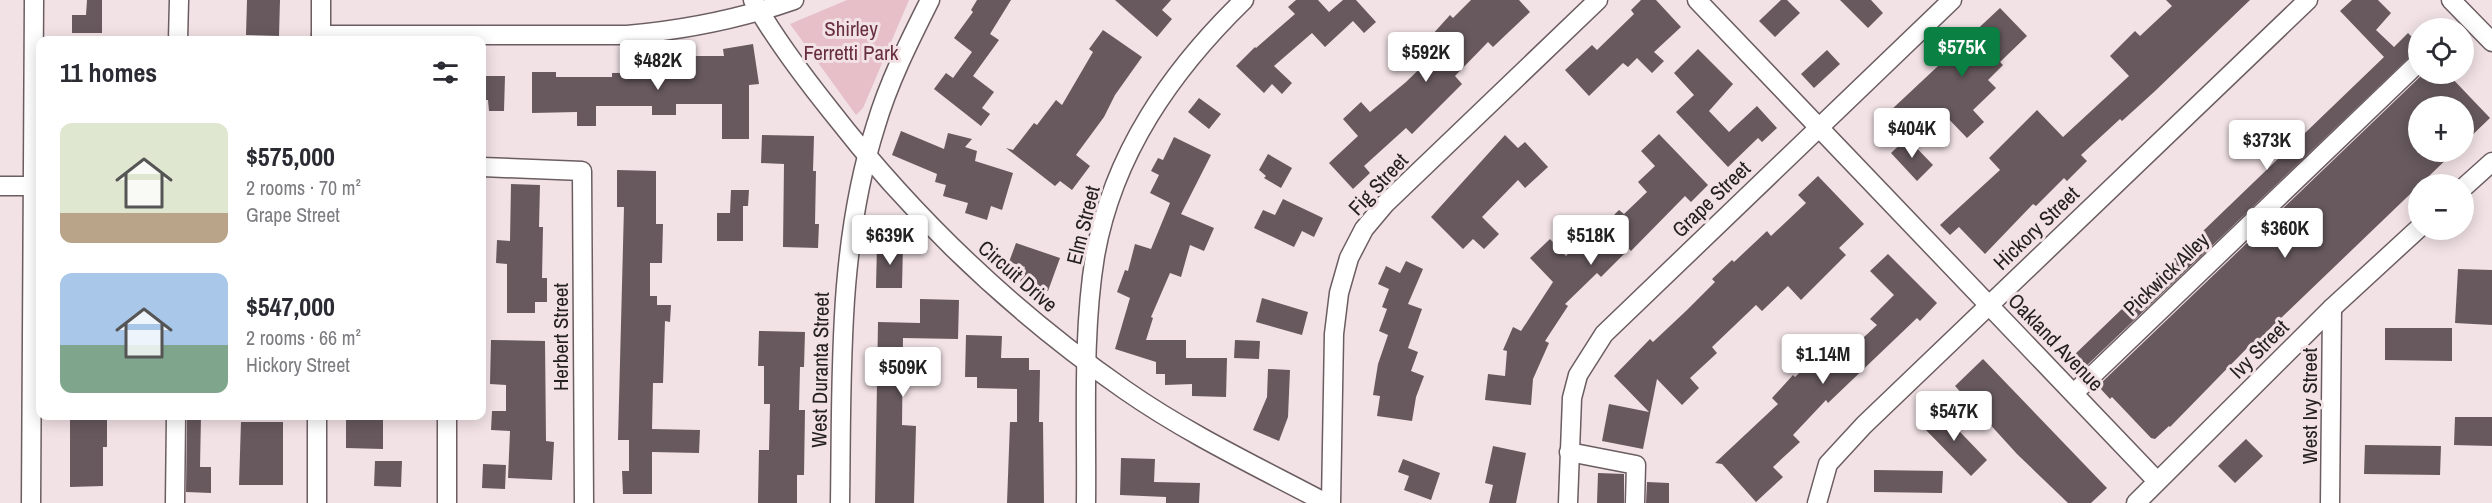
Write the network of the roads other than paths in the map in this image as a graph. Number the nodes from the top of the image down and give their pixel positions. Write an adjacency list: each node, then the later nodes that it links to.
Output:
1 (34, 0): 20 (street)
2 (179, 0): 15 (street)
3 (321, 0): 16 (street)
4 (794, 0): 12 (street)
5 (930, 0): 22 (street, West Duranta Street)
6 (1244, 0): 32 (street, Elm Street)
7 (1598, 0): 48 (street, Fig Street)
8 (1697, 0): 21 (street, Oakland Avenue)
9 (1952, 0): 21 (street, Grape Street)
10 (2308, 0): 30 (street, Hickory Street)
11 (2451, 0): 13 (street)
12 (756, 6): 17 (street); 22 (street, Circuit Drive)
13 (2459, 18)
14 (2474, 30): 18 (street)
15 (178, 36)
16 (321, 36)
17 (486, 36)
18 (2492, 42)
19 (2408, 73): 33 (street, Pickwick Alley)
20 (36, 124)
21 (1819, 128): 30 (street, Oakland Avenue); 37 (street, Grape Street)
22 (867, 157): 32 (street, Circuit Drive); 45 (street, West Duranta Street)
23 (2492, 162): 25 (street)
24 (486, 166): 44 (street, Herbert Street)
25 (2474, 178)
26 (0, 186): 27 (street)
27 (36, 186)
28 (36, 239): 40 (street)
29 (2408, 239): 31 (street, Ivy Street)
30 (1989, 303): 33 (street, Oakland Avenue); 51 (street, Hickory Street)
31 (2332, 308): 38 (street, Ivy Street); 52 (street, West Ivy Street)
32 (1088, 363): 46 (street, Elm Street); 47 (street, Circuit Drive)
33 (2074, 393): 38 (street, Oakland Avenue)
34 (176, 420): 41 (street)
35 (317, 420): 42 (street)
36 (447, 420): 43 (street)
37 (1569, 452): 49 (street, Grape Street); 50 (street)
38 (2157, 482): 39 (street, Ivy Street)
39 (2143, 500)
40 (31, 503)
41 (176, 503)
42 (317, 503)
43 (447, 503)
44 (584, 503)
45 (840, 503)
46 (1086, 503)
47 (1326, 503)
48 (1331, 503)
49 (1568, 503)
50 (1635, 503)
51 (1817, 503)
52 (2330, 503)

